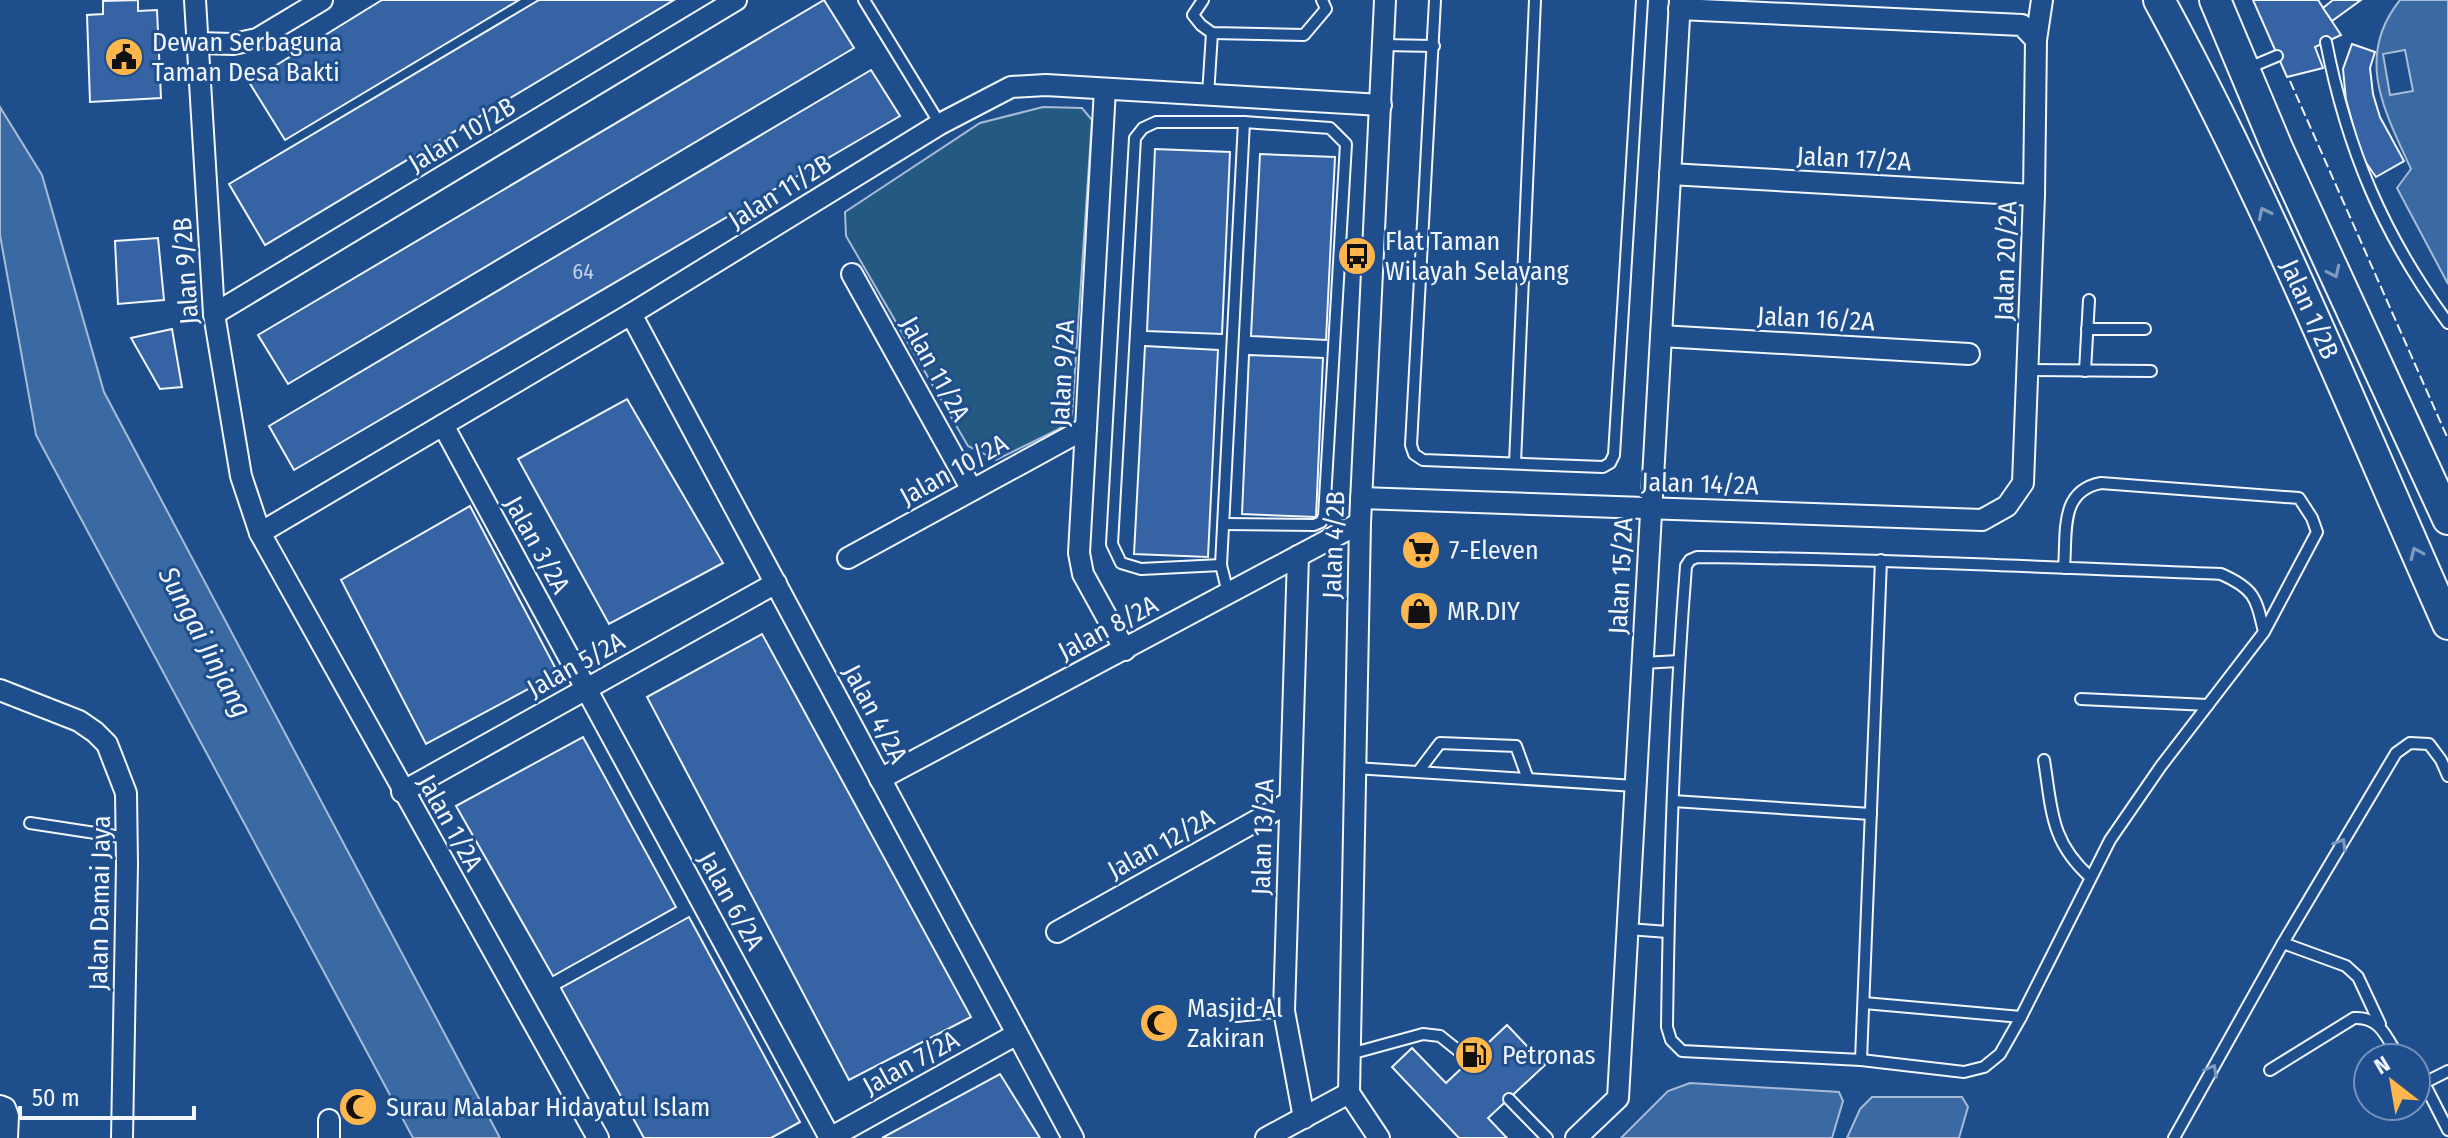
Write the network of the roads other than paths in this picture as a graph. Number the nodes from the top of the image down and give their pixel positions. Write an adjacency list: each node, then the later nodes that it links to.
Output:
1 (195, 0): 18 (street, Jalan 9/2B)
2 (322, 0): 18 (street)
3 (736, 0): 32 (street, Jalan 10/2B)
4 (864, 0): 27 (lane)
5 (1203, 0): 15 (lane)
6 (1322, 0): 15 (lane)
7 (1385, 0): 19 (street, Jalan 4/2B)
8 (1435, 0): 20 (lane)
9 (1535, 0): 44 (lane)
10 (1642, 0): 44 (lane)
11 (2042, 0): 16 (street, Jalan 20/2A)
12 (2159, 0): 60 (street, Jalan 1/2B, one-way to 12)
13 (2215, 0): 22 (street, Jalan 1/2B)
14 (1679, 4): 16 (street); 28 (street, Jalan 15/2A)
15 (1212, 33): 24 (lane)
16 (2036, 40): 29 (street, Jalan 20/2A)
17 (2326, 42): 34 (lane)
18 (198, 43): 32 (street, Jalan 9/2B)
19 (1383, 45): 20 (lane); 25 (street, Jalan 4/2B)
20 (1434, 46): 44 (lane)
21 (2277, 56): 22 (lane)
22 (2244, 70): 49 (street, Jalan 1/2B, one-way to 49)
23 (1105, 89): 24 (street, Jalan 11/2B); 27 (street, Jalan 11/2B); 43 (street, Jalan 9/2A)
24 (1208, 95): 25 (street, Jalan 11/2B)
25 (1381, 105): 47 (street, Jalan 4/2B)
26 (1244, 122): 51 (lane); 51 (lane); 56 (lane)
27 (940, 124): 33 (street, Jalan 11/2B)
28 (1670, 174): 29 (street, Jalan 17/2A); 37 (street, Jalan 15/2A)
29 (2034, 195): 39 (street, Jalan 20/2A)
30 (852, 274): 46 (street, Jalan 11/2A)
31 (2089, 300): 35 (lane)
32 (214, 314): 52 (street, Jalan 9/2B)
33 (631, 314): 42 (street, Jalan 11/2B); 58 (street, Jalan 4/2A)
34 (2448, 323)
35 (2087, 329): 36 (lane); 40 (lane)
36 (2145, 329)
37 (1661, 336): 38 (street, Jalan 16/2A); 48 (street, Jalan 15/2A)
38 (1969, 354)
39 (2027, 370): 40 (lane); 45 (street, Jalan 20/2A)
40 (2085, 371): 41 (lane)
41 (2151, 371)
42 (443, 425): 52 (street, Jalan 11/2B); 65 (street, Jalan 3/2A)
43 (1086, 428): 46 (street, Jalan 10/2A); 62 (street, Jalan 9/2A)
44 (1515, 463)
45 (2023, 483): 48 (street, Jalan 14/2A)
46 (972, 490): 54 (street, Jalan 10/2A)
47 (1361, 498): 48 (street, Jalan 14/2A); 50 (street, Jalan 4/2B)
48 (1651, 509): 64 (street, Jalan 15/2A)
49 (2448, 519)
50 (1360, 523): 53 (street, Jalan 8/2A); 70 (street, Jalan 4/2B)
51 (1225, 524): 56 (lane)
52 (260, 533): 76 (street, Jalan 1/2A)
53 (1298, 556): 59 (street, Jalan 8/2A); 78 (street, Jalan 13/2A)
54 (848, 558)
55 (1881, 560): 57 (lane); 63 (lane); 79 (lane)
56 (1221, 565): 59 (lane)
57 (2064, 568): 61 (lane); 61 (lane)
58 (776, 583): 65 (street, Jalan 5/2A); 73 (street, Jalan 4/2A)
59 (1228, 593): 62 (street, Jalan 8/2A)
60 (2448, 624)
61 (2264, 632): 68 (lane)
62 (1125, 650): 73 (street, Jalan 8/2A)
63 (1679, 661): 64 (lane); 77 (lane)
64 (1642, 663): 75 (street, Jalan 15/2A)
65 (586, 689): 76 (street, Jalan 5/2A); 107 (street, Jalan 6/2A)
66 (0, 690): 81 (street, Jalan Damai Jaya)
67 (2081, 699): 68 (lane)
68 (2208, 705): 82 (lane)
69 (2044, 760): 82 (lane)
70 (1355, 768): 71 (lane); 94 (street, Jalan 4/2B)
71 (1418, 772): 74 (lane); 74 (lane)
72 (2448, 776): 86 (lane, one-way to 72)
73 (880, 779): 92 (street, Jalan 4/2A)
74 (1528, 779): 75 (lane)
75 (1635, 786): 83 (street, Jalan 15/2A)
76 (402, 792): 106 (street, Jalan 1/2A)
77 (1673, 801): 79 (lane); 85 (lane)
78 (1290, 802): 84 (street, Jalan 12/2A); 88 (street, Jalan 13/2A)
79 (1871, 814): 87 (lane)
80 (30, 823): 81 (lane)
81 (128, 838): 105 (street, Jalan Damai Jaya)
82 (2090, 877): 90 (lane)
83 (1628, 929): 85 (lane); 112 (street, Jalan 15/2A)
84 (1057, 932)
85 (1668, 932): 96 (lane)
86 (2283, 943): 91 (lane); 113 (lane, one-way to 86)
87 (1864, 1003): 90 (lane); 96 (lane)
88 (1284, 1011): 89 (lane); 102 (street, Jalan 13/2A)
89 (1237, 1016)
90 (2021, 1017): 96 (lane)
91 (2380, 1024): 93 (lane); 97 (lane)
92 (1017, 1034): 107 (street, Jalan 7/2A); 108 (street, Jalan 4/2A)
93 (2390, 1042)
94 (1350, 1054): 95 (lane); 98 (street, Jalan 4/2B)
95 (1470, 1060)
96 (1861, 1060)
97 (2270, 1070)
98 (1349, 1093): 102 (street); 110 (street)
99 (1509, 1099): 111 (lane)
100 (2432, 1103): 103 (lane)
101 (0, 1106): 104 (street)
102 (1304, 1118): 109 (street)
103 (2448, 1130)
104 (7, 1138)
105 (122, 1138)
106 (598, 1138)
107 (830, 1138)
108 (1073, 1138)
109 (1266, 1138)
110 (1379, 1138)
111 (1547, 1138)
112 (1576, 1138)
113 (2174, 1138)

